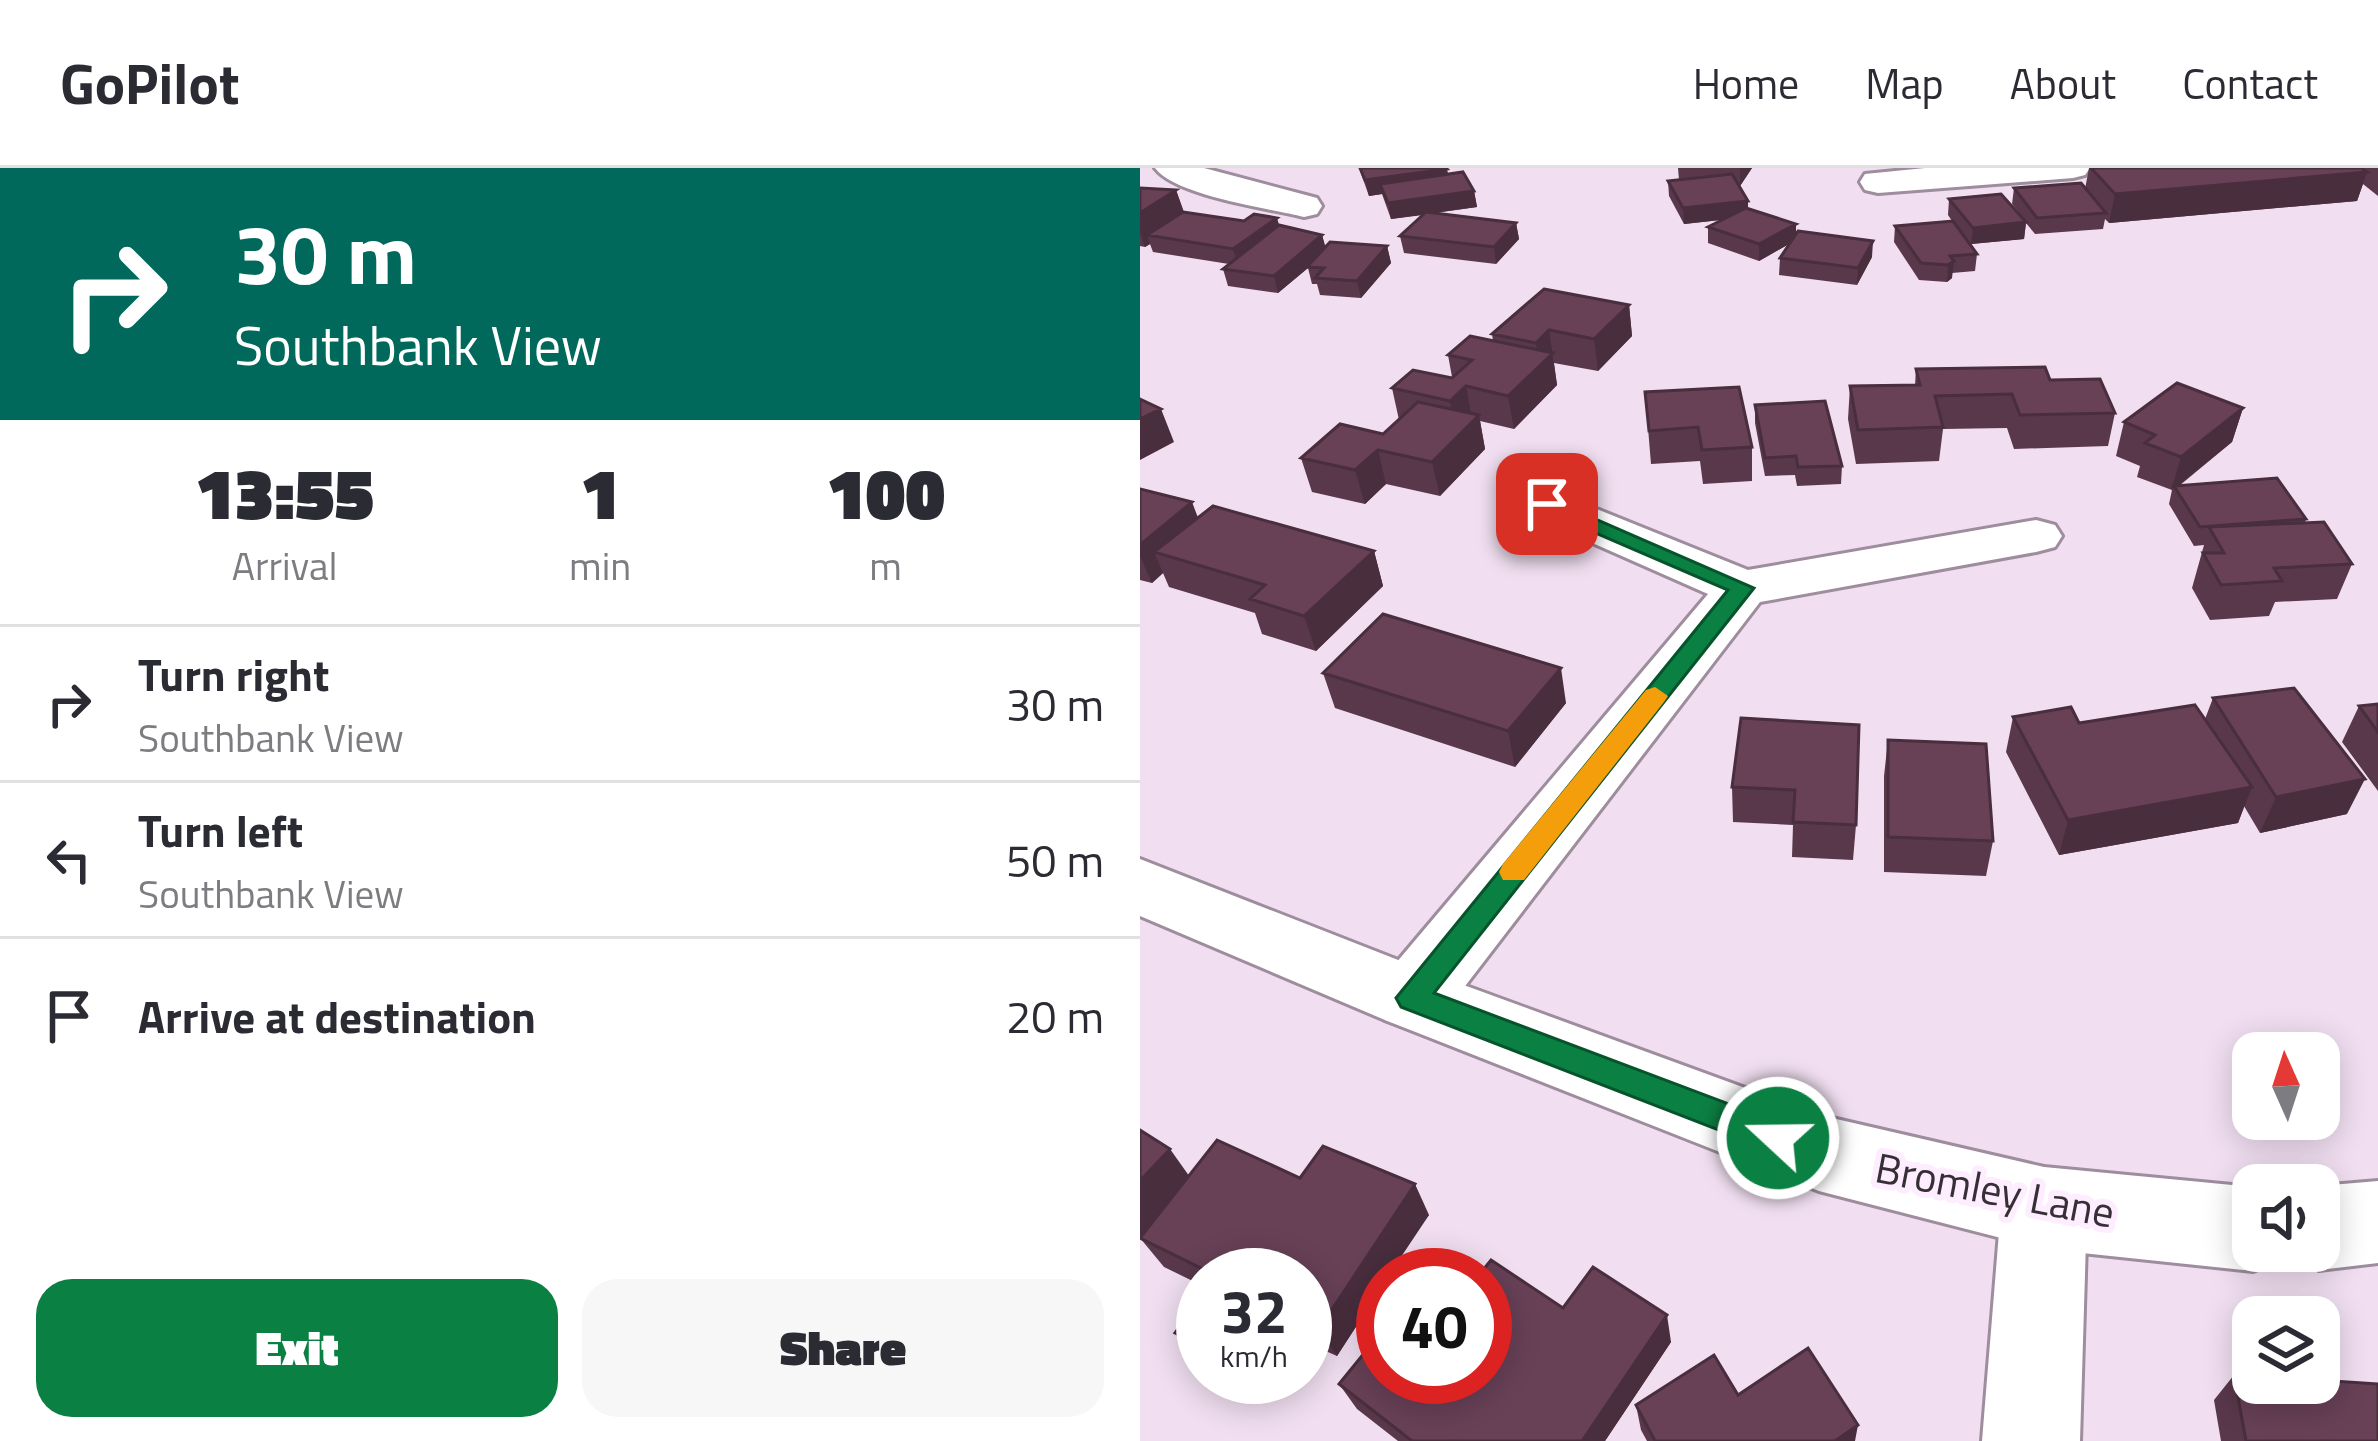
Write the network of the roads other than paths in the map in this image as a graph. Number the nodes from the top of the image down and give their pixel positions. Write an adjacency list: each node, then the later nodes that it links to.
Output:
1 (1172, 168): 4 (street)
2 (1254, 168): 4 (street)
3 (2073, 168): 5 (street)
4 (1214, 184): 6 (street)
5 (1874, 184)
6 (1304, 206)
7 (1547, 504): 9 (street)
8 (2036, 536): 9 (street)
9 (1742, 588): 11 (street)
10 (1140, 886): 11 (street, Bromley Lane)
11 (1412, 998): 12 (street, Bromley Lane)
12 (2044, 1208): 15 (street, Bromley Lane); 16 (street)
13 (2378, 1222): 14 (street)
14 (2340, 1226)
15 (2232, 1227)
16 (2031, 1441)

